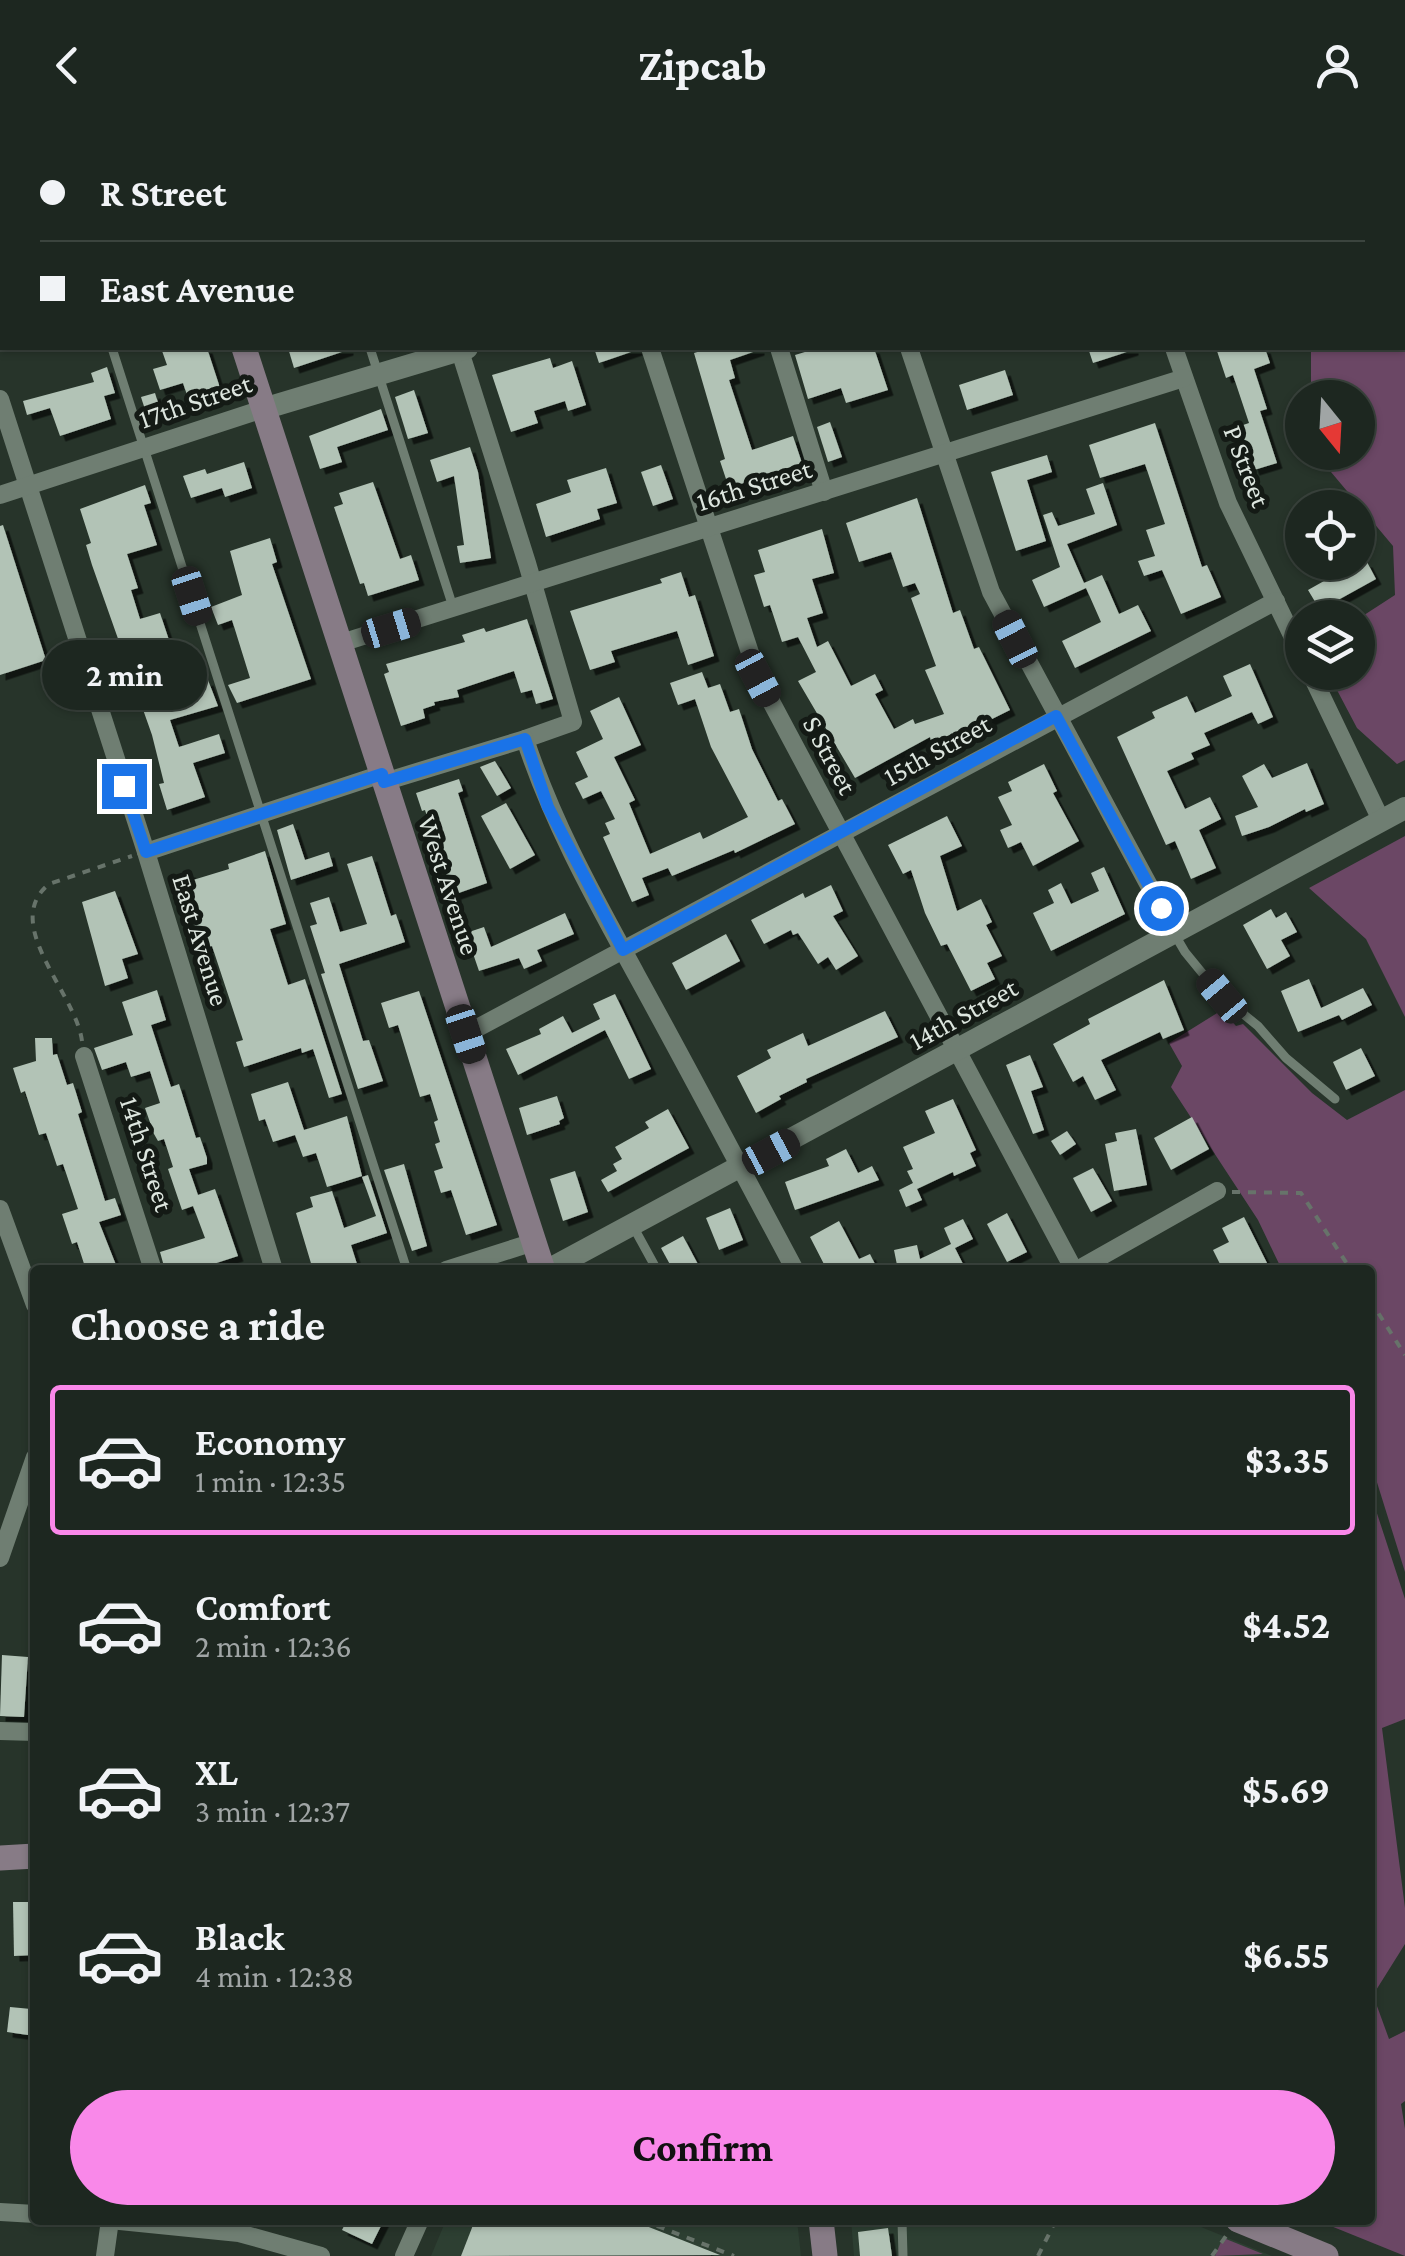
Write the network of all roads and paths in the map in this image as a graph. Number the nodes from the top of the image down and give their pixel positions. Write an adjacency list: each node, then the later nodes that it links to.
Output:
1 (113, 350): 14 (lane)
2 (245, 350): 13 (main road, West Avenue)
3 (371, 350): 10 (lane)
4 (455, 350): 10 (street, 17th Street)
5 (463, 350): 20 (street)
6 (651, 350): 19 (street, S Street)
7 (781, 350): 17 (street)
8 (910, 350): 15 (street)
9 (1175, 350): 11 (street, P Street)
10 (378, 373): 13 (street, 17th Street); 22 (lane)
11 (1184, 378): 15 (street, 16th Street); 21 (street, P Street)
12 (0, 399): 16 (street, East Avenue)
13 (263, 409): 14 (street, 17th Street); 24 (main road, West Avenue)
14 (145, 450): 16 (street, 17th Street); 30 (lane)
15 (942, 452): 17 (street, 16th Street); 26 (street)
16 (28, 487): 18 (street, 17th Street); 33 (street, East Avenue)
17 (824, 492): 19 (street, 16th Street)
18 (0, 495)
19 (709, 528): 20 (street, 16th Street); 32 (street, S Street)
20 (534, 584): 22 (street, 16th Street); 27 (street)
21 (1276, 601): 23 (street, P Street); 26 (street, 15th Street)
22 (454, 608): 24 (street, 16th Street)
23 (1285, 620)
24 (340, 644): 28 (main road, West Avenue)
25 (1319, 690): 31 (street)
26 (1056, 716): 32 (street, 15th Street); 34 (street)
27 (525, 739): 28 (street); 35 (street)
28 (383, 778): 30 (street); 36 (main road, West Avenue)
29 (1405, 808): 31 (street, 14th Street)
30 (263, 816): 33 (street); 47 (lane)
31 (1381, 820): 34 (street, 14th Street)
32 (842, 834): 35 (street, 15th Street); 37 (street, S Street)
33 (146, 852): 38 (path); 46 (street, East Avenue)
34 (1174, 932): 37 (street, 14th Street); 39 (lane)
35 (623, 950): 36 (street, 15th Street); 40 (street)
36 (466, 1034): 44 (main road, West Avenue)
37 (957, 1051): 40 (street, 14th Street); 53 (street, S Street)
38 (84, 1056): 45 (street, 14th Street)
39 (1335, 1099)
40 (740, 1168): 43 (street, 14th Street); 52 (street)
41 (1217, 1192): 54 (street); 55 (path)
42 (0, 1209): 56 (street)
43 (633, 1225): 50 (street, 14th Street); 51 (lane)
44 (534, 1242): 48 (street); 49 (main road, West Avenue)
45 (151, 1265)
46 (272, 1265)
47 (405, 1265)
48 (462, 1265)
49 (544, 1265)
50 (556, 1265)
51 (654, 1265)
52 (792, 1265)
53 (1072, 1265)
54 (1084, 1265)
55 (1347, 1265)
56 (30, 1290)
57 (1375, 1308): 58 (path)
58 (1405, 1355)
59 (30, 1471): 60 (street)
60 (0, 1558)
61 (0, 1731): 62 (street)
62 (30, 1732)
63 (30, 1856): 64 (main road)
64 (0, 1858)
65 (0, 2212): 66 (street)
66 (30, 2214)
67 (109, 2225): 75 (street)
68 (160, 2225): 76 (street)
69 (418, 2225): 77 (street)
70 (655, 2225): 78 (path)
71 (821, 2225): 79 (main road)
72 (902, 2225): 80 (lane)
73 (1054, 2225): 81 (path)
74 (1232, 2228): 82 (path); 83 (main road)
75 (104, 2256)
76 (321, 2256)
77 (404, 2256)
78 (734, 2256)
79 (825, 2256)
80 (903, 2256)
81 (1038, 2256)
82 (1212, 2256)
83 (1326, 2256)

